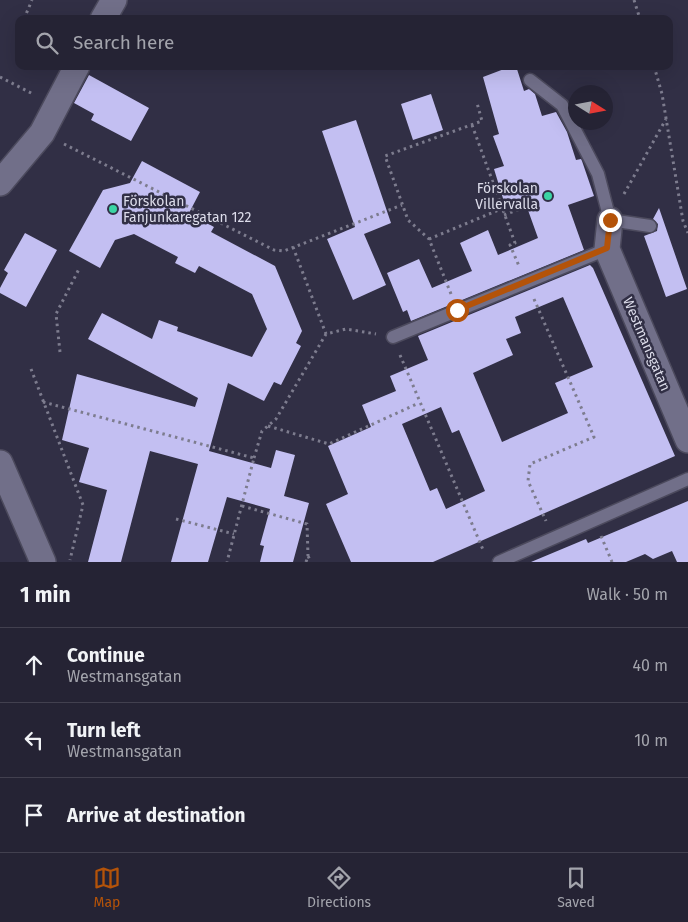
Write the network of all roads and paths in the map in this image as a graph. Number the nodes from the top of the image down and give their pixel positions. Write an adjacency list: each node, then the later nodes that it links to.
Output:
1 (32, 0): 4 (path)
2 (114, 0): 5 (street)
3 (634, 0): 6 (path)
4 (26, 15)
5 (105, 15)
6 (639, 15)
7 (75, 70): 12 (street)
8 (655, 70): 13 (path)
9 (0, 77): 12 (path)
10 (530, 80): 21 (lane)
11 (478, 103): 14 (path)
12 (56, 106): 15 (street)
13 (667, 118): 21 (path); 22 (path)
14 (472, 124): 18 (path); 19 (path)
15 (42, 133): 16 (street); 26 (path)
16 (0, 183)
17 (536, 203): 20 (path)
18 (402, 205): 25 (path); 26 (path)
19 (501, 209): 20 (path); 25 (path)
20 (504, 215): 29 (path)
21 (610, 220): 23 (lane); 27 (street, Westmansgatan)
22 (686, 221): 24 (path)
23 (650, 226)
24 (688, 233)
25 (429, 239): 30 (path)
26 (293, 247): 31 (path)
27 (607, 248): 29 (lane); 38 (street, Westmansgatan)
28 (79, 269): 33 (path)
29 (526, 282): 30 (lane); 46 (path)
30 (457, 310): 32 (lane)
31 (326, 334): 32 (path); 37 (path)
32 (393, 337): 36 (path)
33 (60, 352)
34 (31, 369): 35 (path)
35 (43, 402): 39 (path); 50 (path)
36 (419, 403): 37 (path); 47 (path)
37 (268, 426): 39 (path)
38 (688, 440)
39 (254, 458): 42 (path)
40 (0, 463): 49 (street)
41 (688, 478): 44 (lane)
42 (242, 506): 45 (path); 48 (path)
43 (176, 518): 45 (path)
44 (594, 520): 46 (lane); 55 (path)
45 (234, 534): 51 (path)
46 (554, 537): 54 (lane)
47 (484, 553)
48 (308, 556): 52 (path); 53 (path)
49 (44, 562)
50 (69, 562)
51 (227, 562)
52 (306, 562)
53 (311, 562)
54 (500, 562)
55 (612, 562)

